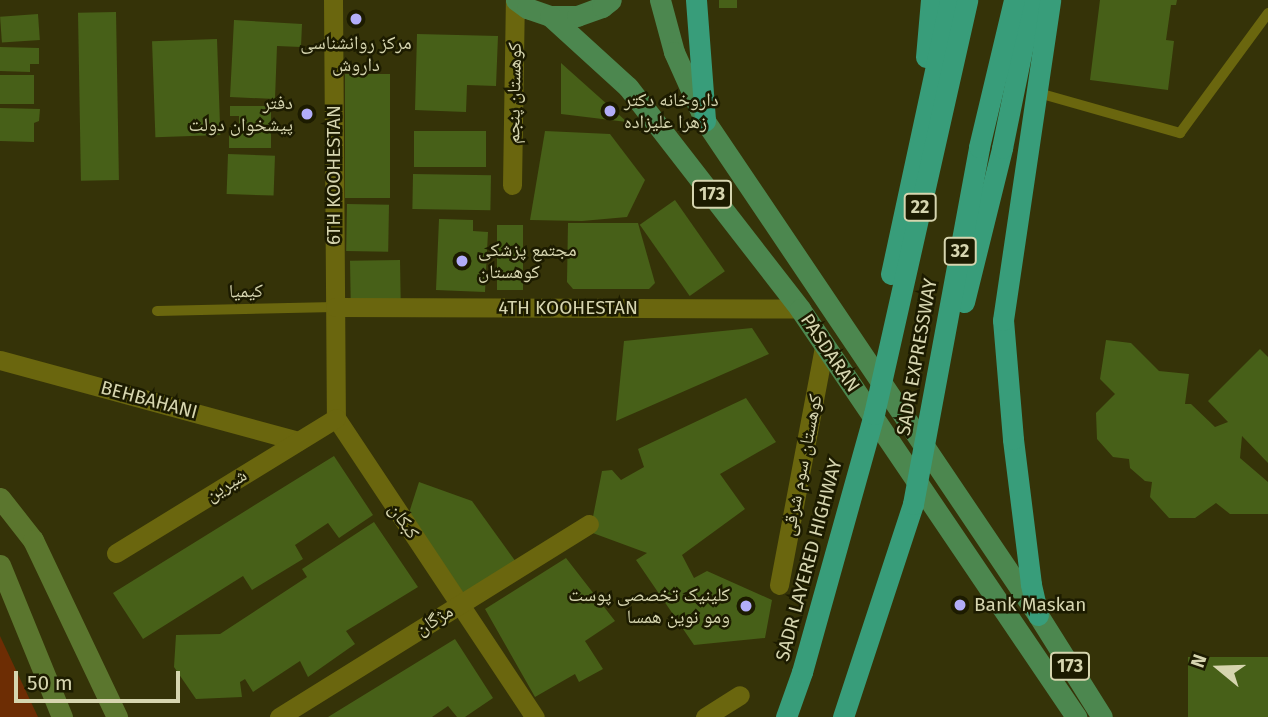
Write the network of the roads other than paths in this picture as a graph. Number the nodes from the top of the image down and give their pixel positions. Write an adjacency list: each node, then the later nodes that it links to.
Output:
1 (333, 0): 20 (street, 6TH KOOHESTAN)
2 (516, 0): 14 (main road); 19 (street, کوهستان پنجم)
3 (611, 0): 14 (main road)
4 (660, 0): 16 (main road, PASDARAN / 173)
5 (696, 0): 16 (highway)
6 (931, 0): 17 (highway)
7 (950, 0): 17 (highway, SADR EXPRESSWAY)
8 (967, 0): 43 (highway, 22)
9 (1000, 0): 44 (highway, 22)
10 (1014, 0): 28 (highway, SADR EXPRESSWAY / 32)
11 (1032, 0): 28 (highway)
12 (1050, 0): 15 (highway)
13 (1268, 13): 15 (lane)
14 (550, 16): 18 (main road, PASDARAN / 173)
15 (1034, 91): 34 (highway)
16 (705, 121): 18 (main road); 34 (main road, PASDARAN / 173)
17 (919, 139): 42 (highway, SADR EXPRESSWAY)
18 (676, 147): 21 (main road, PASDARAN / 173)
19 (512, 185)
20 (335, 307): 21 (street, 4TH KOOHESTAN); 22 (lane, کیمیا); 25 (street)
21 (800, 309): 23 (main road, PASDARAN / 173)
22 (157, 311)
23 (824, 346): 32 (street, کوهستان سوم شرقی); 35 (main road, PASDARAN / 173)
24 (0, 360): 26 (street, BEHBAHANI)
25 (335, 418): 26 (street, شیرین); 33 (street, کبکان)
26 (298, 441): 30 (street, شیرین)
27 (0, 498): 38 (main road)
28 (913, 504): 45 (highway, SADR EXPRESSWAY / 32)
29 (589, 523): 33 (street, مژگان)
30 (116, 553)
31 (0, 565): 37 (main road)
32 (779, 585)
33 (460, 604): 39 (street, مژگان); 40 (street, کبکان)
34 (1038, 615): 35 (main road); 47 (main road, PASDARAN / 173)
35 (1020, 632): 46 (main road, PASDARAN / 173)
36 (740, 695): 41 (street)
37 (62, 717)
38 (117, 717)
39 (279, 717)
40 (535, 717)
41 (705, 717)
42 (779, 717)
43 (786, 717)
44 (837, 717)
45 (844, 717)
46 (1076, 717)
47 (1102, 717)

